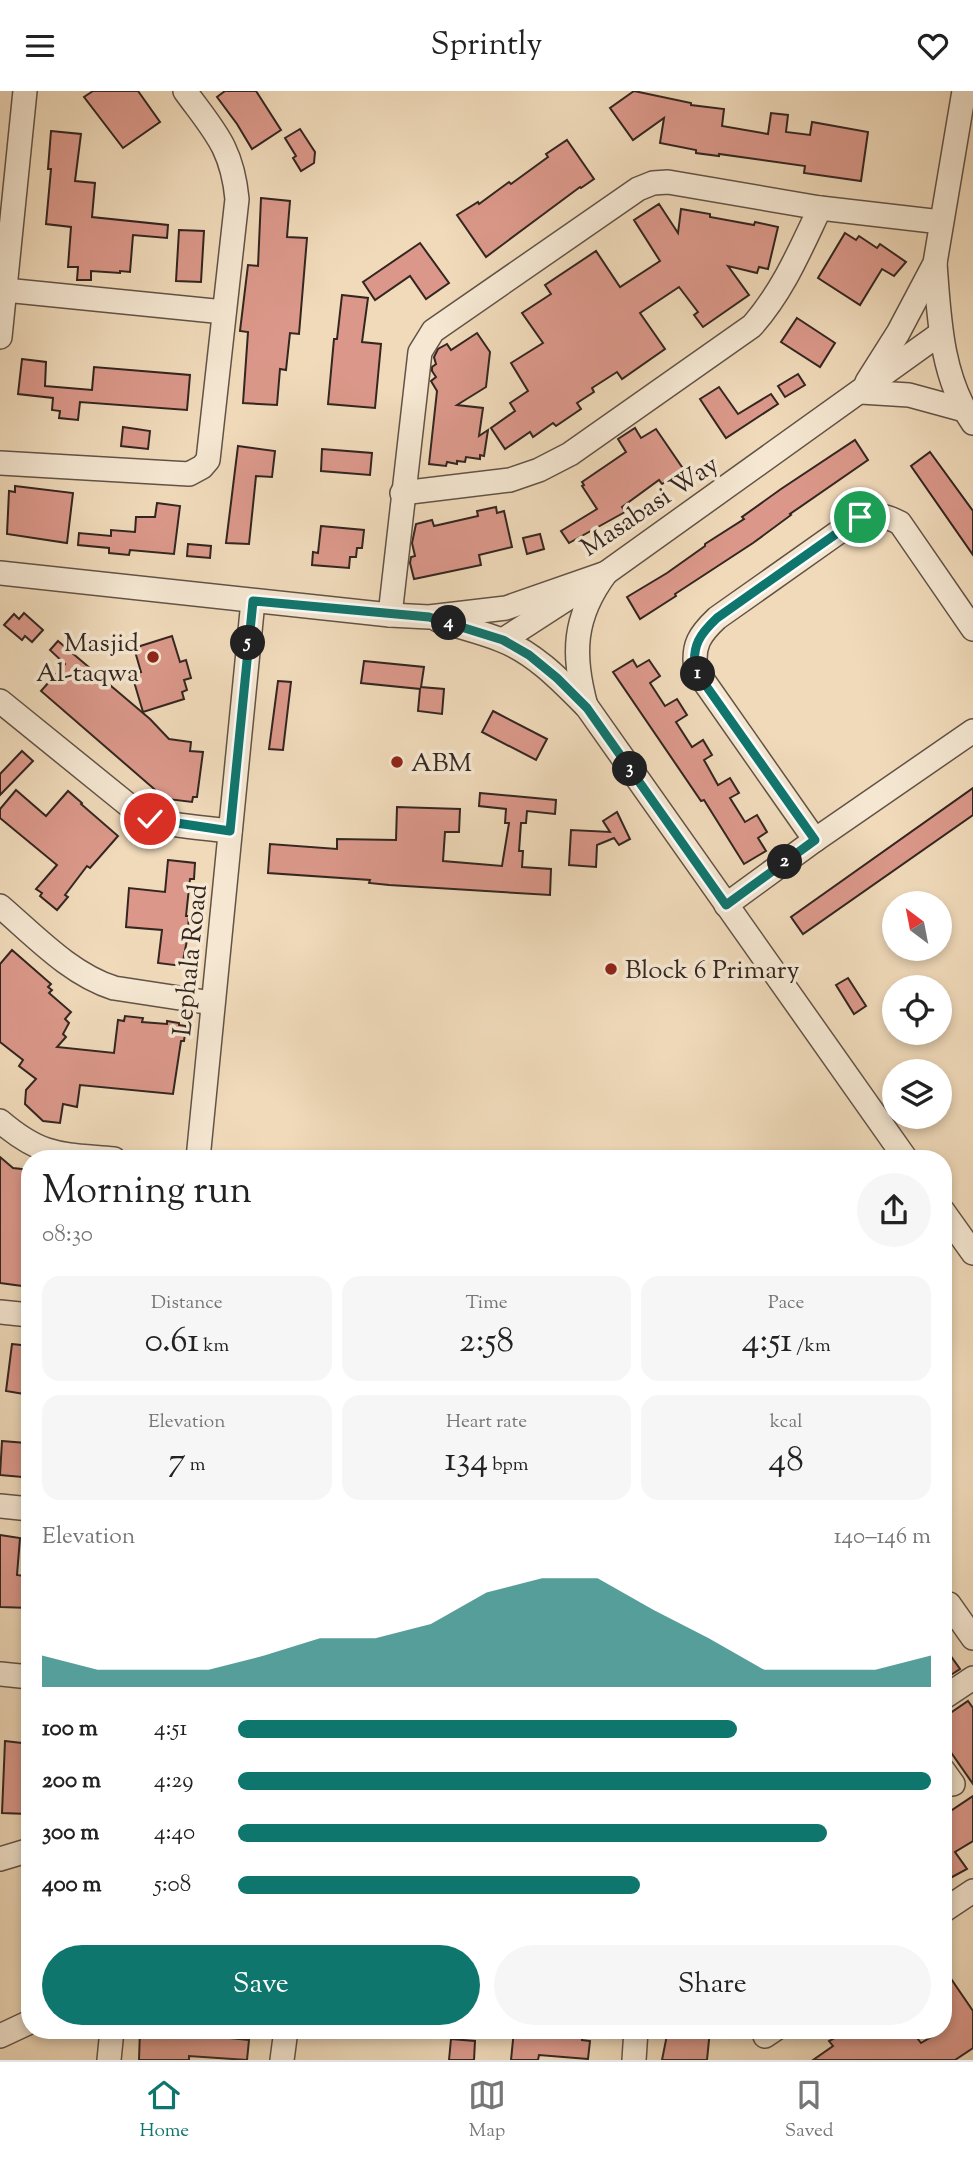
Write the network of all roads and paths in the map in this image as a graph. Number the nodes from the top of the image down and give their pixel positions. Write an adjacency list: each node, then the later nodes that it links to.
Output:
1 (25, 91): 8 (street)
2 (185, 91): 9 (street)
3 (964, 91): 4 (street, Masabasi Way)
4 (963, 153): 6 (street, Masabasi Way)
5 (820, 208): 6 (street); 15 (street); 15 (street)
6 (941, 222): 7 (street, Masabasi Way)
7 (935, 263): 10 (street); 12 (street, Masabasi Way)
8 (5, 290): 9 (street); 11 (street)
9 (225, 312): 14 (street)
10 (941, 333): 12 (street); 13 (street)
11 (0, 337)
12 (861, 392): 13 (street); 17 (street, Masabasi Way)
13 (968, 417)
14 (0, 463)
15 (402, 493): 19 (street)
16 (0, 573): 18 (street, Masabasi Way)
17 (606, 573): 20 (street, Masabasi Way); 22 (street); 24 (street)
18 (253, 601): 19 (street, Masabasi Way); 26 (street, Lephala Road)
19 (390, 615): 20 (street, Masabasi Way)
20 (429, 617): 22 (street)
21 (973, 629): 27 (street)
22 (503, 640): 24 (street)
23 (0, 701): 26 (street)
24 (587, 708): 28 (street)
25 (973, 731): 27 (street)
26 (230, 831): 30 (street, Lephala Road)
27 (815, 840): 28 (street)
28 (726, 905): 34 (street)
29 (0, 906): 30 (street)
30 (212, 1003): 33 (street, Lephala Road)
31 (0, 1121): 32 (street)
32 (45, 1150)
33 (199, 1150)
34 (900, 1150)
35 (952, 1224): 36 (street)
36 (973, 1253)
37 (0, 1312): 38 (street)
38 (21, 1314)
39 (0, 1506): 40 (street)
40 (21, 1508)
41 (952, 1608): 42 (street)
42 (973, 1638)
43 (0, 1674): 44 (street)
44 (21, 1676)
45 (973, 1678): 46 (street)
46 (952, 1693)
47 (21, 1853): 48 (street)
48 (0, 1859)
49 (973, 1891): 50 (street)
50 (952, 1905)
51 (21, 2026): 52 (street)
52 (0, 2036)
53 (110, 2039): 56 (street)
54 (285, 2039): 57 (street)
55 (635, 2039): 58 (street)
56 (109, 2060)
57 (282, 2060)
58 (634, 2060)

